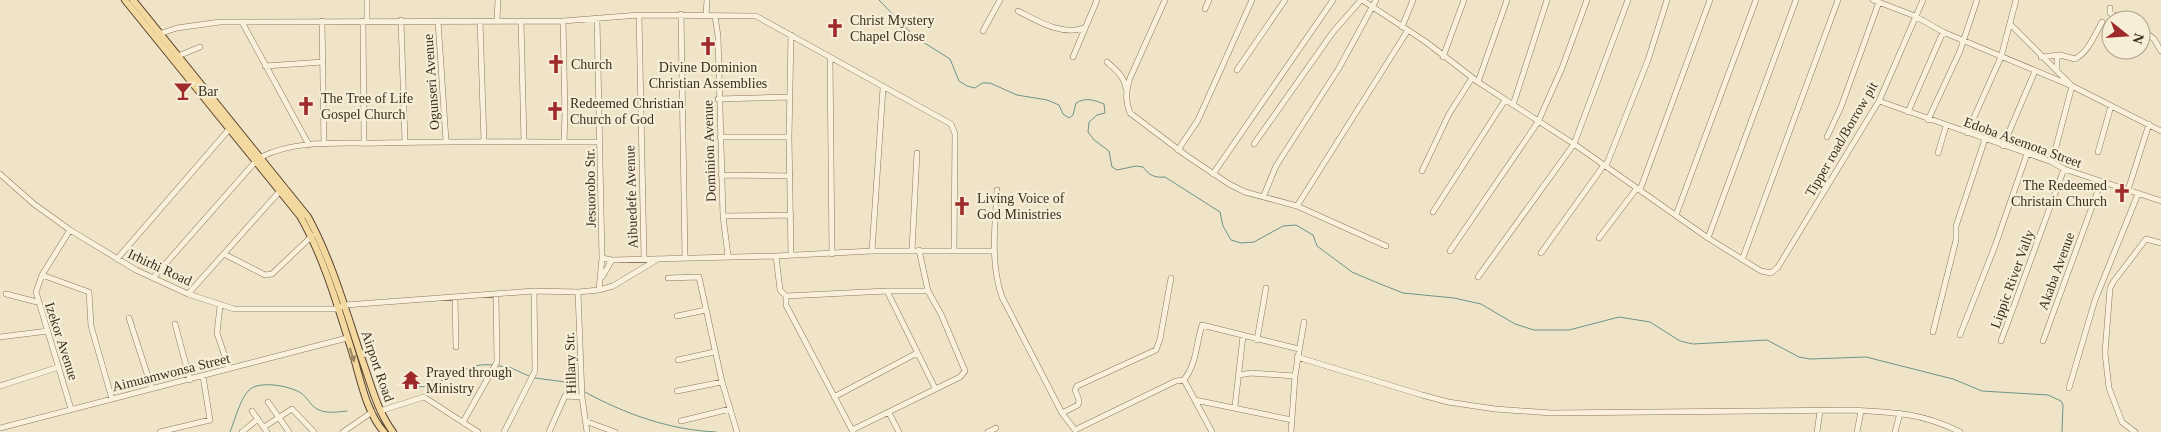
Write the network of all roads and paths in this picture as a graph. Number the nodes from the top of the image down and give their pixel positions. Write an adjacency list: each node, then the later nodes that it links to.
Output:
1 (125, 0): 90 (main road)
2 (133, 0): 56 (main road)
3 (367, 0): 44 (street)
4 (498, 0): 42 (street)
5 (707, 0): 36 (street)
6 (1000, 0): 54 (street)
7 (1097, 0): 52 (street)
8 (1165, 0): 79 (street)
9 (1209, 0): 32 (street)
10 (1252, 0): 111 (street)
11 (1286, 0): 72 (street)
12 (1333, 0): 123 (street)
13 (1361, 0): 31 (street); 107 (street)
14 (1376, 0): 31 (street)
15 (1414, 0): 51 (street)
16 (1464, 0): 65 (street)
17 (1506, 0): 76 (street)
18 (1547, 0): 84 (street)
19 (1587, 0): 88 (street)
20 (1628, 0): 108 (street)
21 (1667, 0): 119 (street)
22 (1710, 0): 127 (street)
23 (1755, 0): 97 (street); 137 (street)
24 (1796, 0): 114 (street); 142 (street)
25 (1838, 0): 163 (street)
26 (1872, 0): 30 (street)
27 (1923, 0): 38 (street, Tipper road/Borrow pit)
28 (1977, 0): 59 (street)
29 (2016, 0): 49 (street)
30 (1879, 2): 38 (street); 96 (street)
31 (1373, 8): 51 (street); 132 (street)
32 (1205, 9)
33 (1018, 10): 52 (street)
34 (639, 14): 35 (street); 39 (street); 159 (street, Aibuedefe Avenue)
35 (680, 14): 36 (street); 157 (street)
36 (706, 15): 37 (street)
37 (715, 16): 57 (street); 81 (street, Dominion Avenue)
38 (1915, 16): 55 (street); 83 (street, Tipper road/Borrow pit)
39 (598, 18): 47 (street); 104 (street, Jesuorobo Str.)
40 (401, 20): 41 (street); 44 (street); 100 (street)
41 (438, 20): 45 (street); 99 (street, Ogunseri Avenue)
42 (497, 20): 45 (street); 46 (street)
43 (322, 21): 44 (street); 48 (street); 69 (street)
44 (365, 21): 106 (street)
45 (480, 21): 101 (street)
46 (521, 21): 47 (street); 102 (street)
47 (563, 21): 103 (street)
48 (242, 22): 56 (street); 71 (street)
49 (2010, 24): 66 (street); 67 (street)
50 (2101, 24): 62 (street)
51 (1402, 26): 53 (street)
52 (1084, 28): 64 (street)
53 (1408, 30): 65 (street); 134 (street)
54 (983, 31)
55 (1943, 32): 59 (street); 86 (street)
56 (159, 34): 63 (main road)
57 (791, 35): 68 (street); 80 (street)
58 (2151, 37): 61 (street)
59 (1964, 40): 66 (street); 87 (street)
60 (200, 47): 63 (street)
61 (2161, 51)
62 (2060, 55): 67 (street); 74 (street)
63 (178, 56): 90 (main road)
64 (1073, 56)
65 (1443, 57): 75 (street)
66 (2000, 57): 73 (street); 93 (street)
67 (2041, 57): 74 (street)
68 (830, 59): 78 (street); 154 (street)
69 (322, 62): 71 (street); 105 (street)
70 (1107, 62): 79 (street)
71 (265, 66): 109 (street)
72 (1237, 70)
73 (2035, 71): 77 (street); 110 (street)
74 (2058, 71): 77 (street)
75 (1472, 78): 76 (street); 121 (street)
76 (1478, 82): 82 (street)
77 (2072, 86): 85 (street); 118 (street)
78 (883, 88): 147 (street); 148 (street)
79 (1126, 90): 111 (street)
80 (790, 98): 81 (street); 95 (street)
81 (718, 99): 94 (street, Dominion Avenue)
82 (1505, 100): 84 (street); 135 (street)
83 (1879, 101): 86 (street, Edoba Asemota Street); 163 (street, Tipper road/Borrow pit)
84 (1513, 105): 88 (street)
85 (2111, 106): 89 (street); 112 (street)
86 (1908, 112): 87 (street, Edoba Asemota Street)
87 (1928, 120): 91 (street, Edoba Asemota Street)
88 (1538, 122): 108 (street); 150 (street)
89 (2149, 124): 92 (street); 129 (street)
90 (231, 126): 117 (main road); 160 (street)
91 (1946, 126): 93 (street, Edoba Asemota Street); 115 (street)
92 (2161, 131)
93 (1967, 133): 98 (street, Edoba Asemota Street)
94 (720, 137): 95 (street); 124 (street, Dominion Avenue)
95 (789, 137): 125 (street)
96 (1827, 137)
97 (1702, 138)
98 (1985, 139): 110 (street, Edoba Asemota Street); 191 (street)
99 (446, 141): 100 (street); 101 (street)
100 (405, 142): 106 (street)
101 (484, 142): 102 (street)
102 (524, 142): 103 (street)
103 (564, 142): 104 (street)
104 (600, 142): 158 (street, Jesuorobo Str.)
105 (324, 144): 106 (street); 109 (street)
106 (364, 144)
107 (1254, 144)
108 (1574, 144): 119 (street); 165 (street)
109 (309, 145): 117 (street)
110 (2004, 146): 116 (street, Edoba Asemota Street)
111 (1178, 150): 123 (street)
112 (2098, 152)
113 (917, 153): 145 (street)
114 (1740, 153)
115 (1938, 153)
116 (2027, 154): 118 (street, Edoba Asemota Street); 192 (street)
117 (258, 159): 130 (main road, Airport Road); 167 (street); 182 (main road, Airport Road)
118 (2052, 162): 120 (street, Edoba Asemota Street)
119 (1605, 166): 127 (street); 151 (street)
120 (2064, 169): 126 (street, Edoba Asemota Street); 198 (street, Lippic River Vally)
121 (1422, 171)
122 (0, 174): 139 (street, Irhirhi Road)
123 (1213, 174): 132 (street)
124 (722, 175): 125 (street); 138 (street, Dominion Avenue)
125 (790, 176): 136 (street)
126 (2101, 182): 129 (street, Edoba Asemota Street); 197 (street, Akaba Avenue)
127 (1638, 189): 137 (street); 141 (street)
128 (997, 190): 149 (street)
129 (2128, 190): 131 (street, Edoba Asemota Street)
130 (280, 191): 140 (main road, Airport Road); 152 (street)
131 (2138, 194): 133 (street, Edoba Asemota Street); 215 (street)
132 (1264, 196): 134 (street)
133 (2161, 201)
134 (1297, 206): 144 (street)
135 (1433, 212)
136 (791, 215): 138 (street); 153 (street)
137 (1676, 215): 142 (street)
138 (723, 216): 155 (street, Dominion Avenue)
139 (70, 230): 160 (street, Irhirhi Road); 164 (street, Izekor Avenue)
140 (312, 236): 152 (street); 184 (main road, Airport Road)
141 (1599, 238)
142 (1708, 238): 163 (street)
143 (2161, 243): 265 (street)
144 (1386, 246)
145 (912, 250): 146 (street); 148 (street)
146 (919, 250): 147 (street); 172 (street)
147 (954, 250): 149 (street)
148 (872, 251): 154 (street)
149 (994, 251): 232 (street)
150 (1450, 251)
151 (1541, 253)
152 (224, 254): 177 (street)
153 (791, 254): 154 (street); 156 (street)
154 (832, 254)
155 (728, 256): 156 (street); 157 (street)
156 (776, 256): 179 (street)
157 (685, 257): 161 (street)
158 (602, 258): 162 (street); 166 (street, Jesuorobo Str.)
159 (644, 258): 161 (street); 162 (street)
160 (118, 259): 167 (street, Irhirhi Road)
161 (658, 259): 171 (street, Irhirhi Road)
162 (612, 260): 166 (street)
163 (1742, 260)
164 (42, 275): 181 (street, Izekor Avenue); 220 (street)
165 (1478, 276)
166 (602, 277): 171 (street)
167 (153, 278): 177 (street, Irhirhi Road)
168 (668, 278): 185 (street)
169 (1171, 278): 232 (street)
170 (1266, 288): 196 (street)
171 (599, 290): 175 (street, Irhirhi Road)
172 (928, 290): 174 (street); 214 (street)
173 (534, 291): 175 (street, Irhirhi Road); 178 (street, Irhirhi Road); 252 (street)
174 (887, 291): 179 (street); 202 (street)
175 (578, 292): 219 (street, Hillary Str.)
176 (6, 294): 181 (street)
177 (188, 294): 183 (street, Irhirhi Road)
178 (496, 294): 180 (street, Irhirhi Road); 239 (street)
179 (786, 296): 218 (street)
180 (455, 297): 182 (street, Irhirhi Road); 199 (street)
181 (37, 302): 190 (street, Izekor Avenue)
182 (345, 305): 184 (street, Irhirhi Road); 227 (main road, Airport Road)
183 (220, 306): 184 (street, Irhirhi Road); 206 (street)
184 (337, 308): 195 (main road, Airport Road)
185 (706, 310): 186 (street); 201 (street)
186 (677, 316)
187 (129, 318): 216 (street)
188 (1304, 322): 200 (street)
189 (176, 324): 210 (street)
190 (48, 331): 194 (street); 205 (street, Izekor Avenue)
191 (1933, 332)
192 (1960, 335)
193 (1243, 336): 196 (street); 207 (street); 211 (street)
194 (0, 337)
195 (347, 338): 206 (street, Aimuamwonsa Street); 230 (main road, Airport Road, one-way to 230)
196 (1257, 340): 200 (street)
197 (2043, 340)
198 (2001, 341)
199 (456, 347)
200 (1299, 349): 203 (street)
201 (714, 352): 204 (street); 212 (street)
202 (917, 353): 214 (street); 218 (street)
203 (1298, 357): 228 (street); 237 (street)
204 (678, 360)
205 (59, 367): 213 (street); 224 (street, Izekor Avenue)
206 (229, 369): 208 (street, Aimuamwonsa Street)
207 (1239, 375): 209 (street); 223 (street)
208 (203, 376): 210 (street, Aimuamwonsa Street); 244 (street)
209 (1294, 376)
210 (190, 380): 216 (street, Aimuamwonsa Street)
211 (1184, 380): 221 (street); 232 (street)
212 (722, 382): 217 (street); 225 (street)
213 (0, 386)
214 (935, 388): 231 (street)
215 (2069, 388)
216 (152, 389): 220 (street, Aimuamwonsa Street)
217 (678, 391)
218 (834, 396): 243 (street)
219 (582, 397): 236 (street, Hillary Str.); 253 (street)
220 (112, 399): 224 (street, Aimuamwonsa Street)
221 (1195, 400): 223 (street); 259 (street)
222 (268, 402): 234 (street)
223 (1235, 406): 237 (street)
224 (71, 408): 240 (street, Aimuamwonsa Street)
225 (730, 409): 238 (street); 256 (street)
226 (252, 410): 235 (street)
227 (380, 411): 239 (street); 250 (main road, Airport Road)
228 (1820, 411): 229 (street); 261 (street)
229 (1861, 411): 233 (street); 262 (street)
230 (372, 412): 248 (street); 249 (main road, Airport Road)
231 (889, 413): 243 (street); 257 (street)
232 (1062, 413)
233 (1900, 413): 263 (street); 264 (street)
234 (279, 417): 242 (street); 246 (street); 247 (street)
235 (258, 418): 242 (street); 245 (street)
236 (585, 420): 254 (street, Hillary Str.); 255 (street)
237 (1292, 420): 260 (street)
238 (681, 421)
239 (463, 422): 251 (street)
240 (0, 428)
241 (996, 428): 258 (street)
242 (266, 430)
243 (853, 431)
244 (160, 432)
245 (242, 432)
246 (289, 432)
247 (314, 432)
248 (343, 432)
249 (384, 432)
250 (394, 432)
251 (478, 432)
252 (504, 432)
253 (548, 432)
254 (587, 432)
255 (615, 432)
256 (737, 432)
257 (899, 432)
258 (988, 432)
259 (1212, 432)
260 (1291, 432)
261 (1817, 432)
262 (1857, 432)
263 (1896, 432)
264 (1960, 432)
265 (2135, 432)

